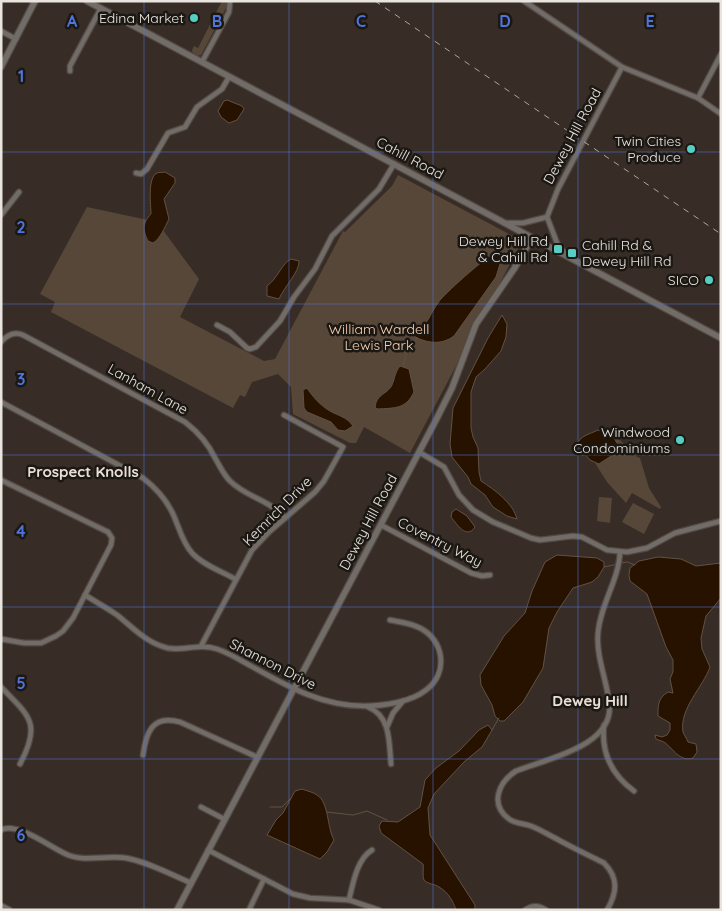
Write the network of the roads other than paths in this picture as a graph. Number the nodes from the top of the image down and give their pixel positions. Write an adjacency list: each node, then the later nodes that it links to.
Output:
1 (36, 1): 7 (street)
2 (87, 1): 5 (street, Cahill Road)
3 (230, 1): 9 (street)
4 (524, 1): 11 (street)
5 (101, 8): 9 (street, Cahill Road); 12 (street)
6 (1, 31): 7 (street)
7 (16, 38): 10 (street)
8 (721, 54): 14 (street)
9 (202, 62): 13 (street, Cahill Road)
10 (1, 67)
11 (622, 67): 14 (street); 20 (street, Dewey Hill Road)
12 (70, 71)
13 (229, 77): 16 (street, Cahill Road); 17 (street)
14 (698, 98): 15 (street)
15 (721, 114)
16 (394, 164): 21 (street, Cahill Road); 24 (street)
17 (136, 173)
18 (19, 192): 19 (street)
19 (1, 215)
20 (547, 217): 21 (street); 23 (street)
21 (504, 223): 22 (street, Cahill Road)
22 (532, 238): 23 (street, Cahill Road); 29 (street, Dewey Hill Road)
23 (567, 257): 25 (street, Cahill Road)
24 (217, 324)
25 (721, 338)
26 (1, 342): 31 (street, Lanham Lane)
27 (1, 402): 36 (street)
28 (284, 415): 31 (street, Kemrich Drive)
29 (419, 452): 33 (street, Dewey Hill Road); 34 (street)
30 (1, 480): 37 (street)
31 (285, 518): 36 (street, Kemrich Drive)
32 (721, 521): 34 (street)
33 (381, 525): 35 (street, Coventry Way); 42 (street, Dewey Hill Road)
34 (620, 552): 45 (street)
35 (490, 575)
36 (235, 579): 40 (street, Kemrich Drive)
37 (85, 595): 39 (street); 40 (street, Shannon Drive)
38 (390, 620): 43 (street, Shannon Drive)
39 (1, 639)
40 (201, 646): 42 (street, Shannon Drive)
41 (1, 687): 49 (street)
42 (293, 689): 44 (street, Shannon Drive); 48 (street, Dewey Hill Road)
43 (403, 700): 44 (street, Shannon Drive); 46 (street)
44 (365, 706): 46 (street)
45 (605, 724): 51 (street); 67 (street)
46 (387, 727): 50 (street)
47 (143, 755): 48 (street)
48 (257, 757): 53 (street, Dewey Hill Road)
49 (20, 764)
50 (391, 764)
51 (634, 792)
52 (200, 807): 53 (street)
53 (224, 819): 55 (street, Dewey Hill Road)
54 (1, 830): 58 (street)
55 (208, 850): 57 (street); 58 (street, Dewey Hill Road)
56 (372, 850): 59 (street)
57 (264, 879): 59 (street); 63 (street)
58 (191, 883): 62 (street, Dewey Hill Road)
59 (349, 900): 64 (street)
60 (1, 906): 61 (street)
61 (9, 910)
62 (177, 910)
63 (248, 910)
64 (379, 910)
65 (524, 910): 66 (street)
66 (546, 910)
67 (606, 910)

